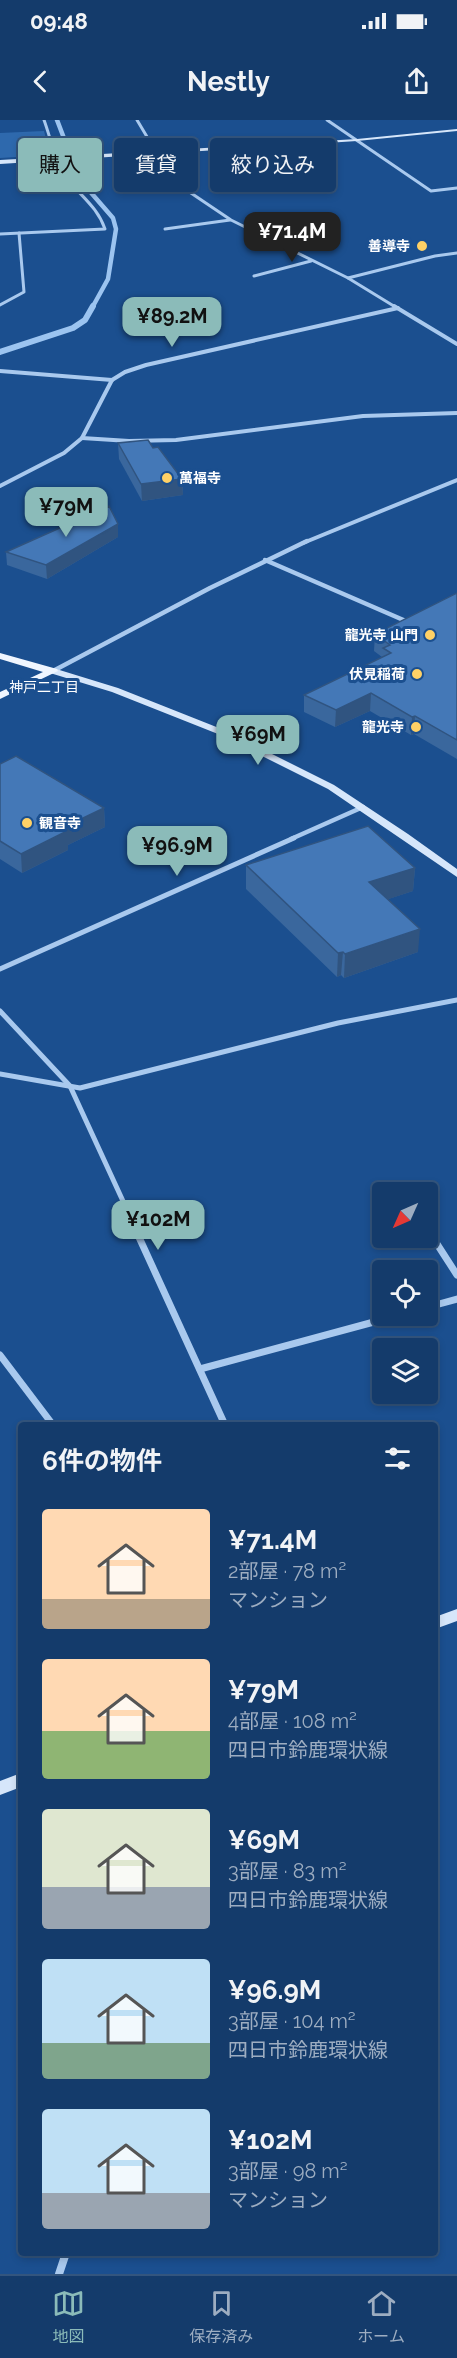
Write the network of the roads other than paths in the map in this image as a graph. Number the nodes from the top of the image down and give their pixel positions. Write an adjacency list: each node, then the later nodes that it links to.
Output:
1 (44, 120): 5 (street)
2 (137, 120): 6 (street)
3 (327, 120): 7 (street)
4 (457, 130): 7 (street)
5 (52, 138)
6 (148, 138)
7 (357, 140): 8 (street); 11 (street)
8 (198, 149)
9 (18, 161): 10 (street)
10 (0, 162)
11 (457, 188)
12 (81, 192): 16 (street)
13 (189, 192): 14 (street)
14 (231, 220): 15 (street); 19 (street)
15 (165, 229)
16 (19, 233): 17 (street); 22 (street)
17 (0, 234)
18 (457, 253): 21 (street)
19 (312, 260): 20 (street); 21 (street)
20 (254, 276)
21 (348, 279): 23 (street)
22 (0, 305)
23 (398, 308): 24 (street); 26 (street)
24 (457, 344)
25 (0, 371): 26 (street)
26 (112, 380): 28 (street)
27 (457, 413): 28 (street)
28 (82, 438): 31 (street)
29 (0, 479): 31 (street)
30 (457, 480): 33 (street)
31 (9, 482): 32 (street)
32 (0, 486)
33 (265, 560): 34 (street); 36 (street)
34 (416, 626)
35 (0, 656): 36 (main road)
36 (52, 671): 37 (main road); 38 (street)
37 (0, 696)
38 (363, 807): 39 (street); 40 (street)
39 (457, 873)
40 (0, 969)
41 (457, 1000): 44 (street)
42 (0, 1011): 44 (street)
43 (0, 1074): 44 (street)
44 (70, 1086): 51 (street)
45 (438, 1246): 46 (street)
46 (457, 1275)
47 (457, 1299): 48 (street)
48 (438, 1304)
49 (372, 1323): 51 (street)
50 (0, 1355): 52 (street)
51 (200, 1370): 53 (street)
52 (51, 1422)
53 (224, 1422)
54 (457, 1615): 55 (street)
55 (438, 1622)
56 (18, 1781): 57 (street)
57 (0, 1788)
58 (65, 2256): 59 (street)
59 (59, 2274)

